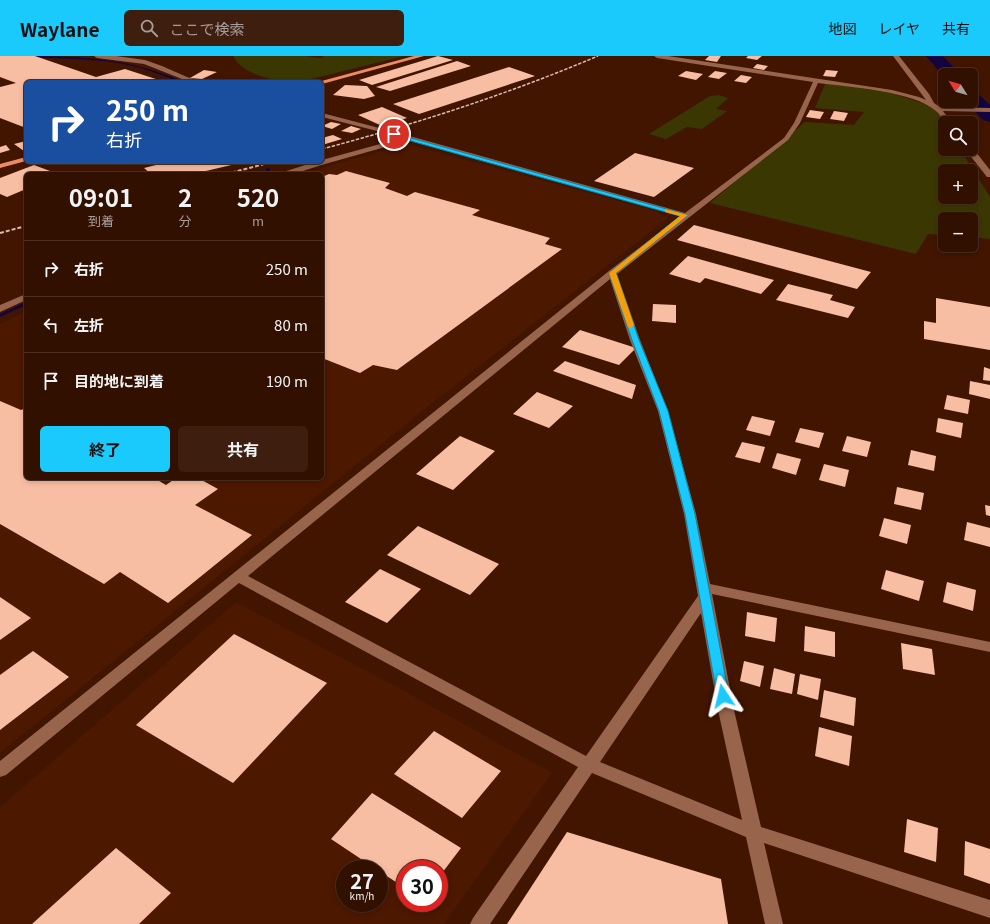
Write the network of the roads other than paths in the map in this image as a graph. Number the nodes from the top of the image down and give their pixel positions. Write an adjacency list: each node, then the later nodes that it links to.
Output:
1 (97, 56): 5 (street)
2 (421, 56): 6 (highway)
3 (657, 56): 7 (street)
4 (896, 56): 8 (street)
5 (187, 80)
6 (324, 81)
7 (816, 81): 8 (street); 22 (street)
8 (938, 109): 9 (street); 11 (street)
9 (990, 110)
10 (324, 116): 12 (street)
11 (944, 116)
12 (381, 130)
13 (394, 134): 14 (street)
14 (407, 139): 17 (street); 22 (street)
15 (975, 156): 21 (street)
16 (24, 160): 19 (highway)
17 (324, 161)
18 (316, 164): 20 (street)
19 (0, 166)
20 (292, 172)
21 (990, 175)
22 (685, 215): 23 (street)
23 (612, 273): 26 (street); 27 (street)
24 (24, 298): 25 (street)
25 (0, 310)
26 (238, 577): 29 (street); 30 (street)
27 (704, 592): 28 (street); 29 (street); 31 (street)
28 (990, 647)
29 (588, 765): 31 (street); 33 (street)
30 (0, 770)
31 (753, 832): 32 (street); 34 (street)
32 (990, 909)
33 (479, 924)
34 (774, 924)

